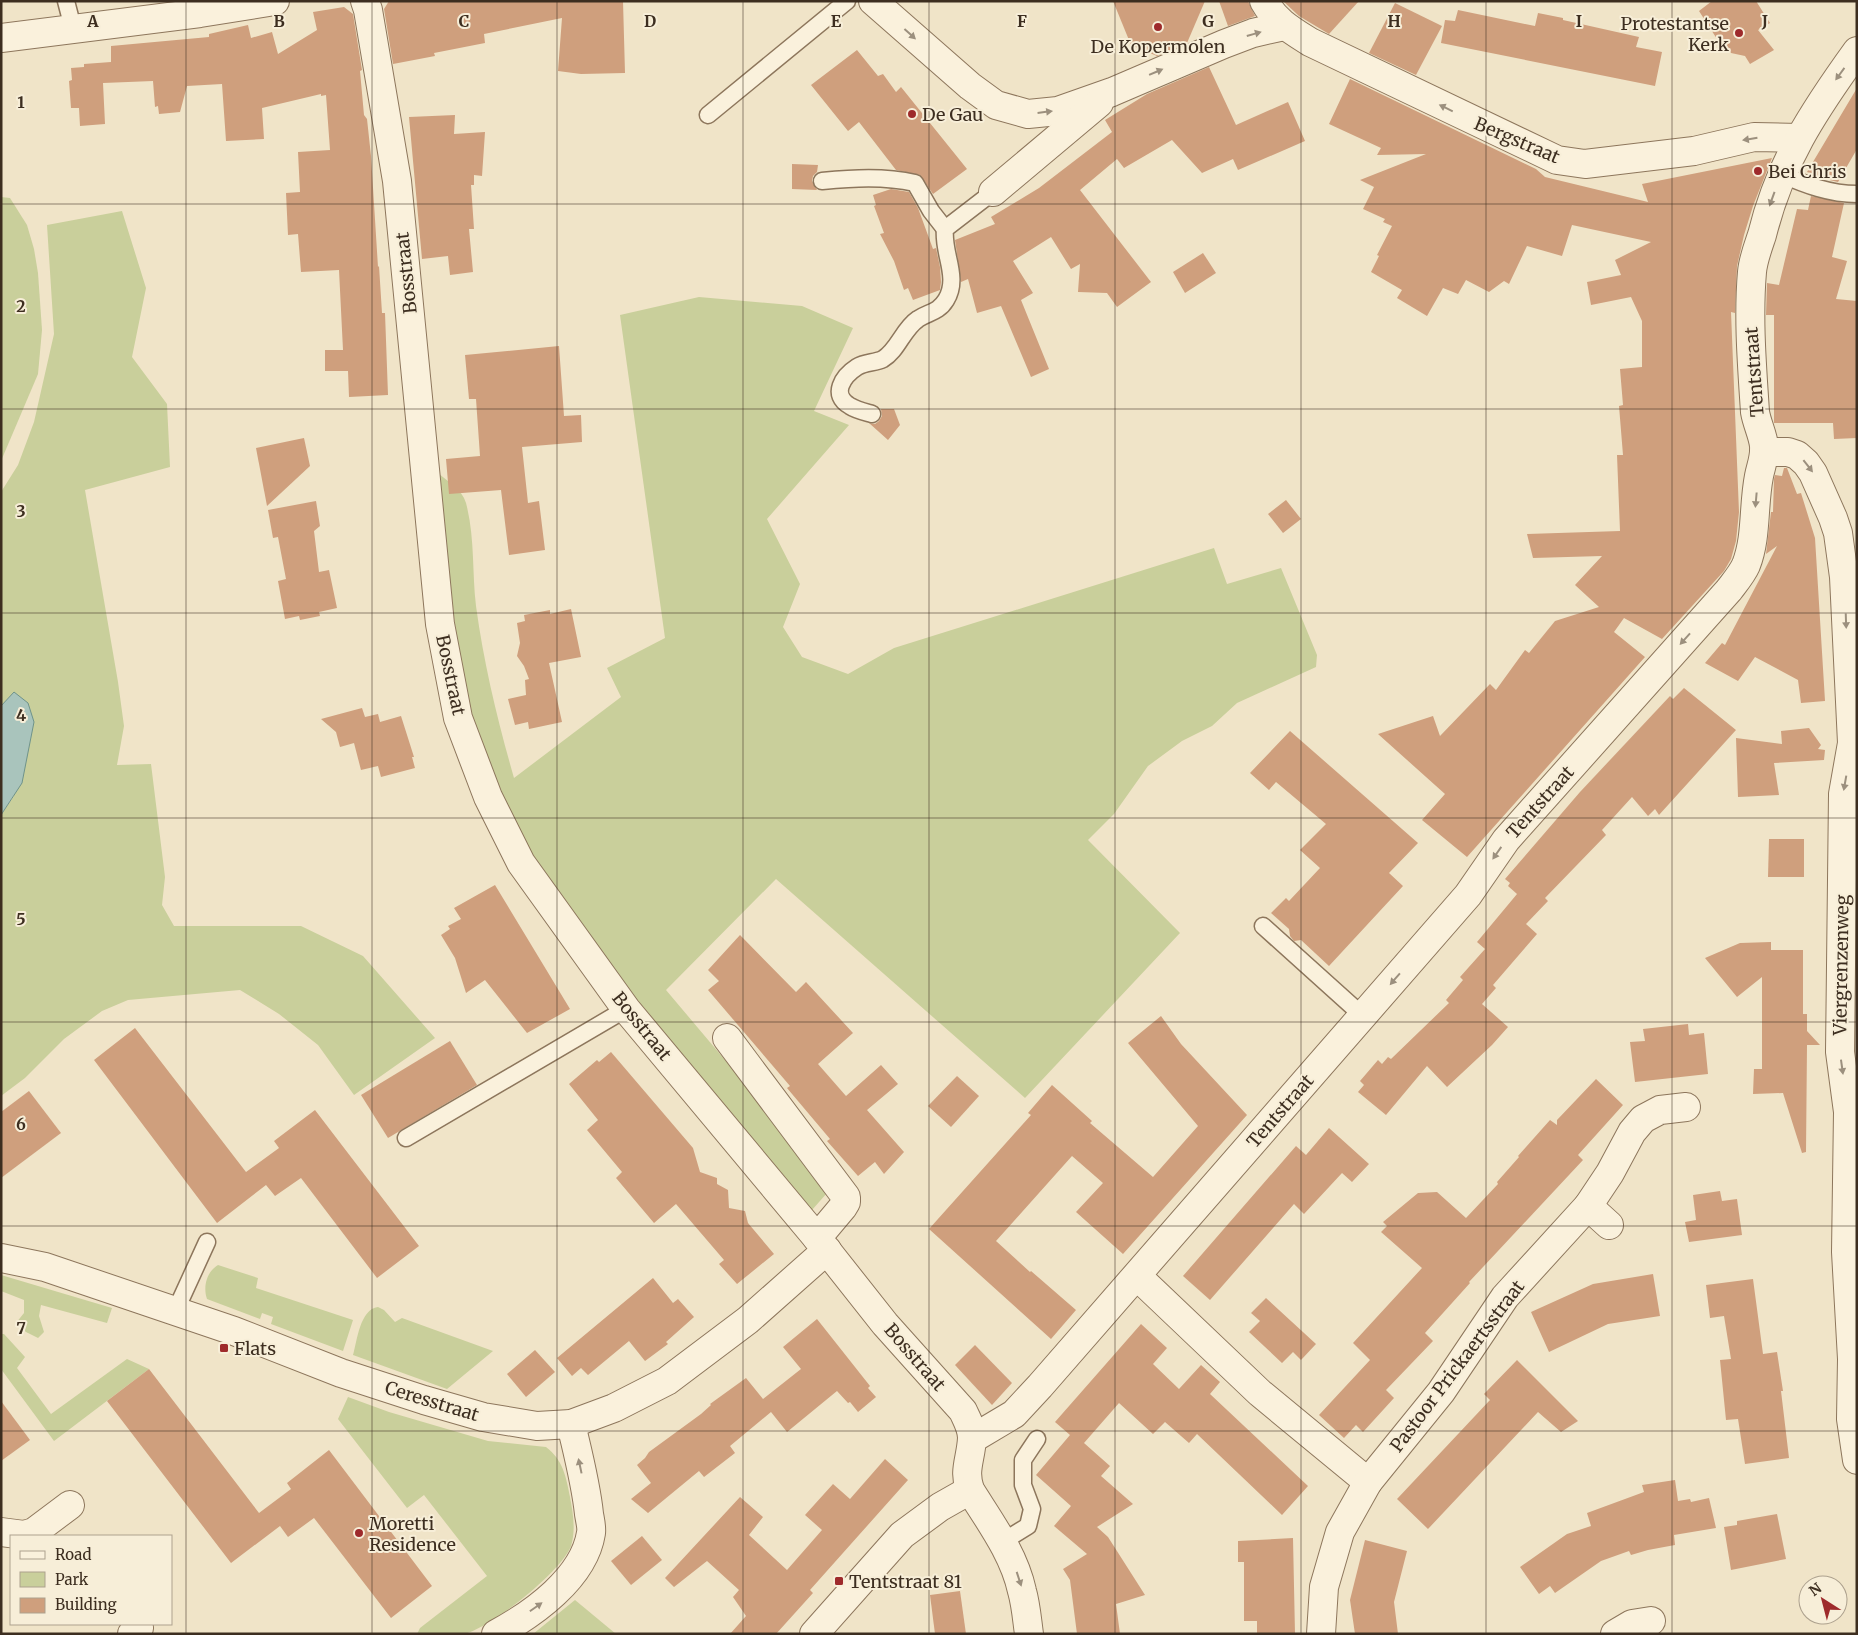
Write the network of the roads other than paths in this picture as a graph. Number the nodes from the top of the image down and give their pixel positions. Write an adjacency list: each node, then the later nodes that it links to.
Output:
1 (66, 1): 8 (lane)
2 (275, 1): 8 (street)
3 (365, 1): 22 (street, Bosstraat)
4 (848, 1): 12 (lane)
5 (873, 1): 11 (street, one-way to 11)
6 (1264, 1): 7 (street, Bergstraat)
7 (1284, 26): 11 (street, one-way to 7); 13 (street, Bergstraat, one-way to 7)
8 (74, 28): 9 (street)
9 (1, 38)
10 (1857, 51): 13 (street, Tentstraat, one-way to 13)
11 (1112, 92): 16 (street)
12 (708, 115)
13 (1799, 138): 14 (street, Tentstraat)
14 (1781, 174): 17 (lane); 20 (street, Tentstraat, one-way to 20)
15 (822, 181): 18 (lane)
16 (993, 192): 18 (lane)
17 (1857, 194)
18 (945, 229): 19 (lane)
19 (872, 414)
20 (1764, 452): 23 (street, Tentstraat, one-way to 23); 37 (street, Viergrenzenweg, one-way to 37)
21 (1263, 926): 23 (lane)
22 (626, 1009): 26 (lane); 30 (street, Bosstraat)
23 (1362, 1016): 32 (street, Tentstraat)
24 (727, 1038): 30 (street)
25 (1686, 1106): 27 (street, Pastoor Prickaertsstraat)
26 (406, 1138)
27 (1588, 1206): 28 (street); 38 (street, Pastoor Prickaertsstraat)
28 (1609, 1225)
29 (207, 1242): 33 (lane)
30 (822, 1244): 34 (street, Ceresstraat); 35 (street, Bosstraat)
31 (1, 1258): 33 (street, Ceresstraat)
32 (1137, 1276): 35 (street, Tentstraat); 38 (street)
33 (175, 1312): 34 (street, Ceresstraat)
34 (571, 1424): 44 (street, one-way to 34)
35 (972, 1439): 39 (street, Bosstraat)
36 (1037, 1439): 42 (lane)
37 (1857, 1460)
38 (1368, 1482): 47 (street, Pastoor Prickaertsstraat)
39 (970, 1490): 42 (street); 45 (street)
40 (70, 1505): 41 (street)
41 (1, 1532)
42 (1002, 1542): 46 (street, one-way to 46)
43 (1651, 1621): 48 (street)
44 (496, 1634)
45 (814, 1634)
46 (1029, 1634)
47 (1321, 1634)
48 (1615, 1634)

